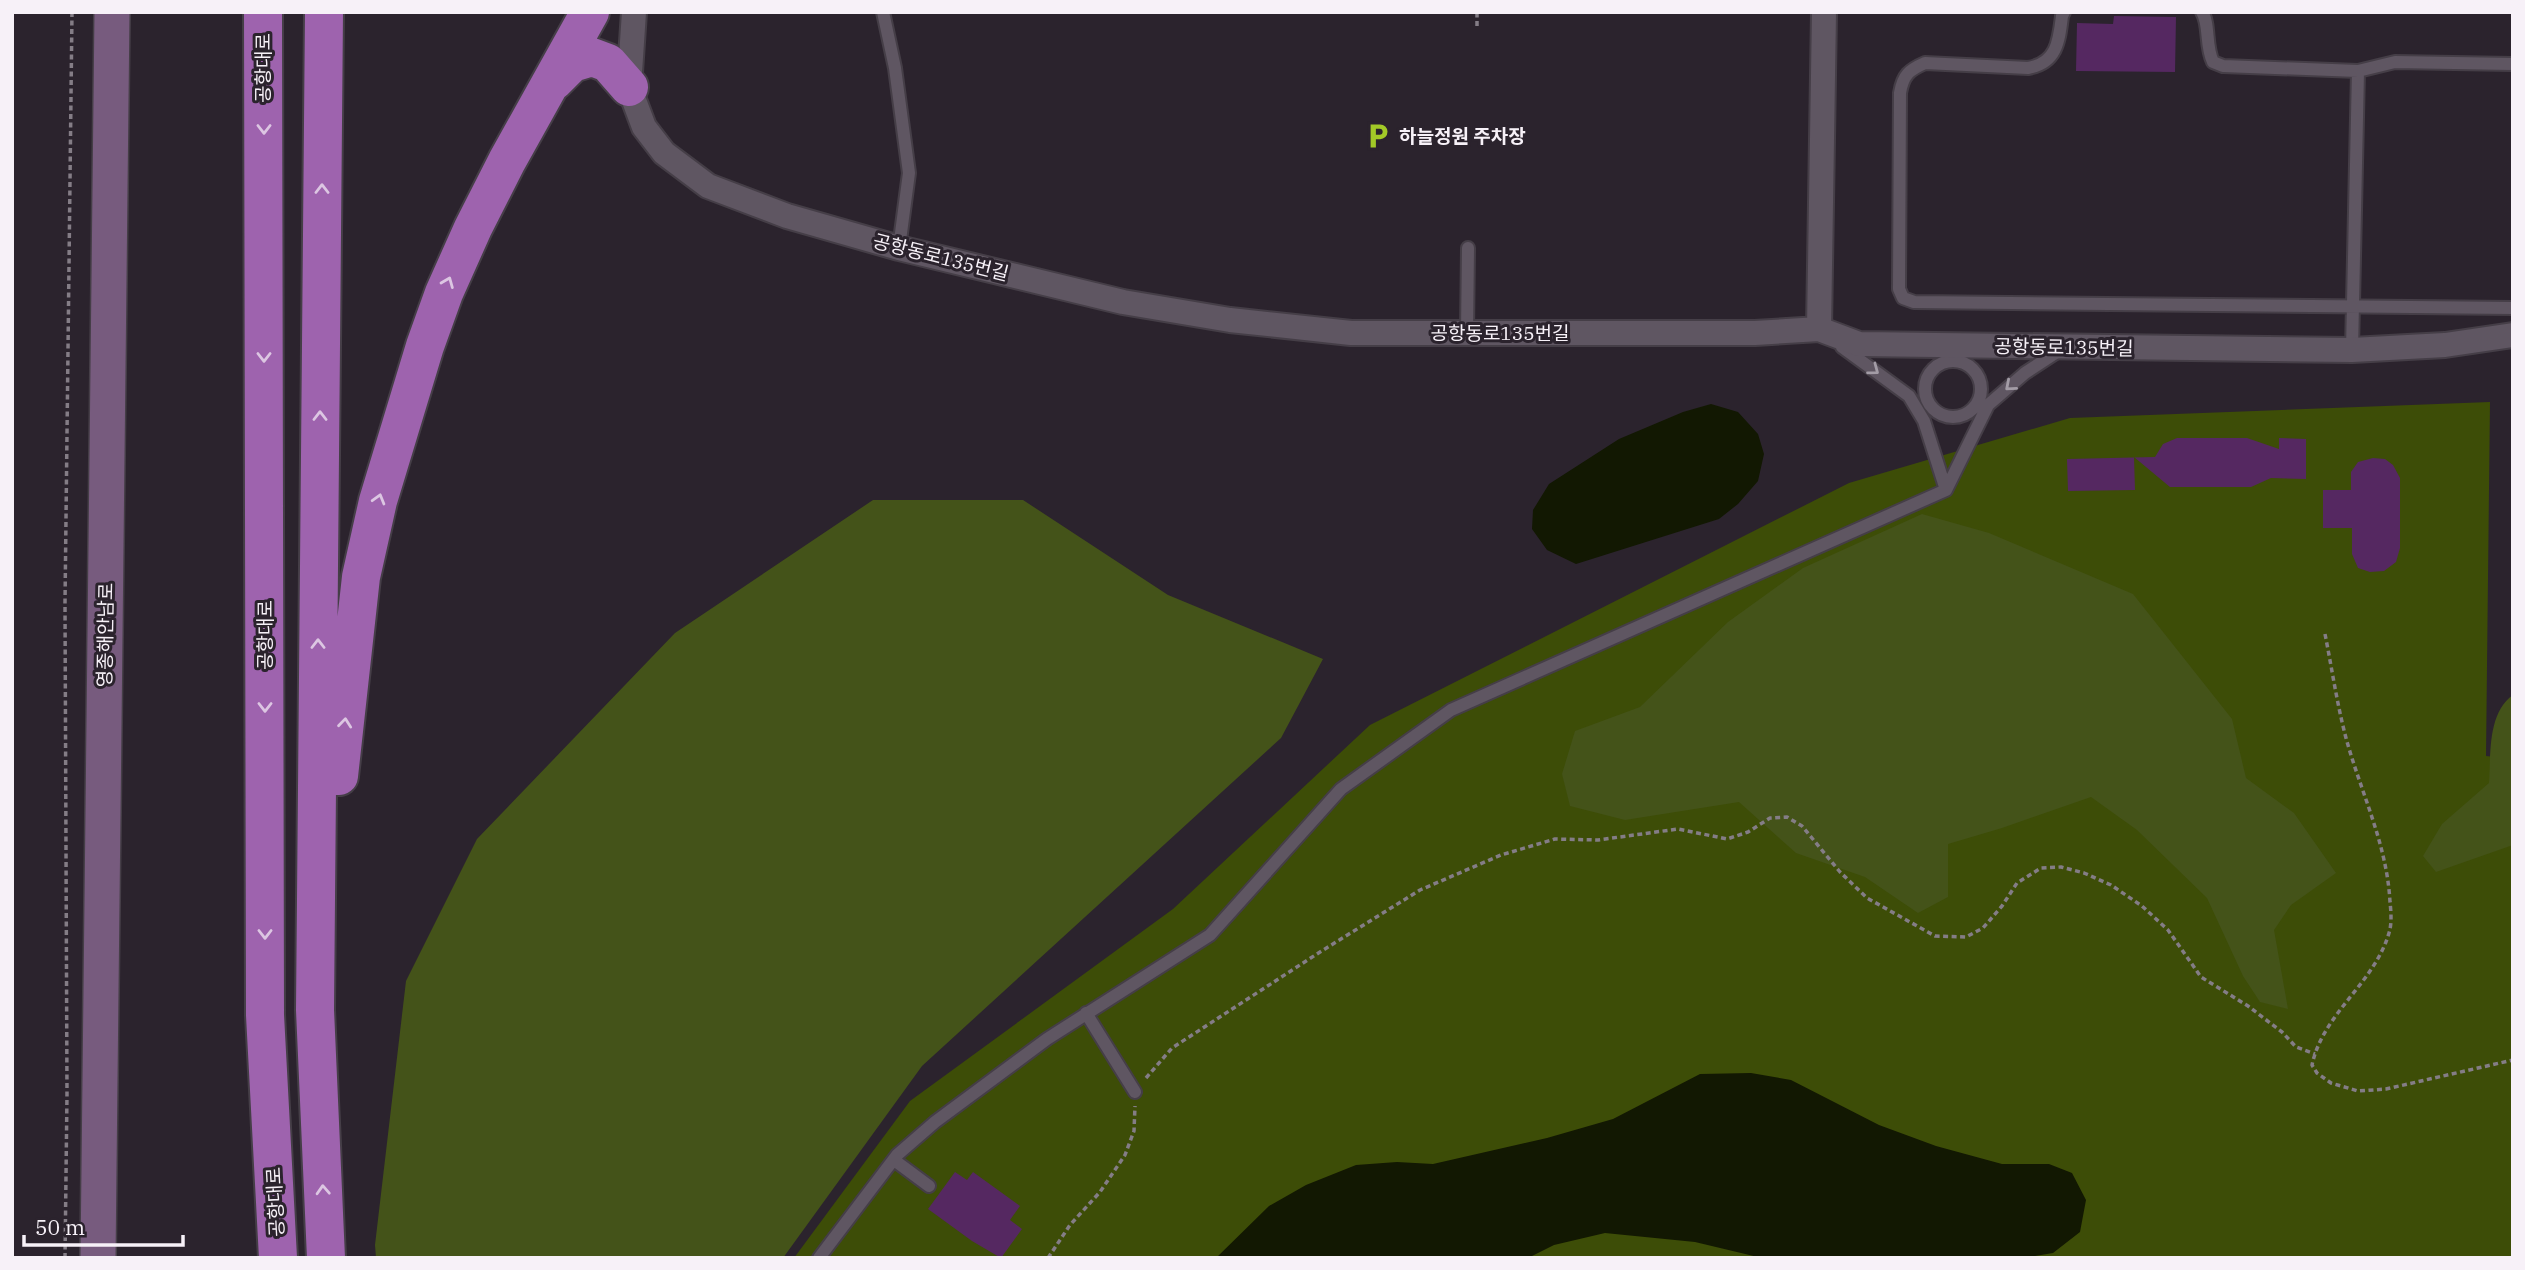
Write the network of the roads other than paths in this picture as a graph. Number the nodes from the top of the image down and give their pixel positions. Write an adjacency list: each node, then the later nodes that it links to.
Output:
1 (112, 12): 32 (main road, 영종해안남로)
2 (263, 12): 33 (highway, 공항대로, one-way to 33)
3 (324, 12): 27 (highway, one-way to 3)
4 (590, 12): 12 (highway)
5 (634, 12): 13 (street, 공항동로135번길)
6 (883, 12): 14 (lane)
7 (1824, 12): 18 (street)
8 (2064, 12): 16 (lane)
9 (2202, 12): 11 (lane)
10 (2513, 64): 11 (lane)
11 (2358, 71): 16 (lane)
12 (550, 85): 13 (highway); 27 (highway, one-way to 12)
13 (629, 87): 14 (street, 공항동로135번길)
14 (898, 248): 19 (street, 공항동로135번길)
15 (1468, 248): 19 (lane)
16 (2353, 306): 17 (lane); 22 (lane)
17 (2513, 308)
18 (1819, 330): 19 (street, 공항동로135번길); 23 (street, 공항동로135번길); 25 (lane, one-way to 25)
19 (1467, 333)
20 (2513, 335): 22 (street, 공항동로135번길)
21 (2065, 347): 22 (street, 공항동로135번길); 23 (street, 공항동로135번길); 24 (lane, one-way to 24)
22 (2352, 351)
23 (1952, 353): 24 (lane); 25 (lane)
24 (1984, 402): 25 (lane); 26 (lane)
25 (1922, 404): 26 (lane)
26 (1946, 490): 28 (lane)
27 (315, 1010): 34 (highway, one-way to 27)
28 (1086, 1013): 29 (lane); 30 (lane)
29 (1135, 1091)
30 (894, 1160): 31 (lane); 35 (lane)
31 (929, 1186)
32 (98, 1258)
33 (278, 1258)
34 (326, 1258)
35 (819, 1258)

